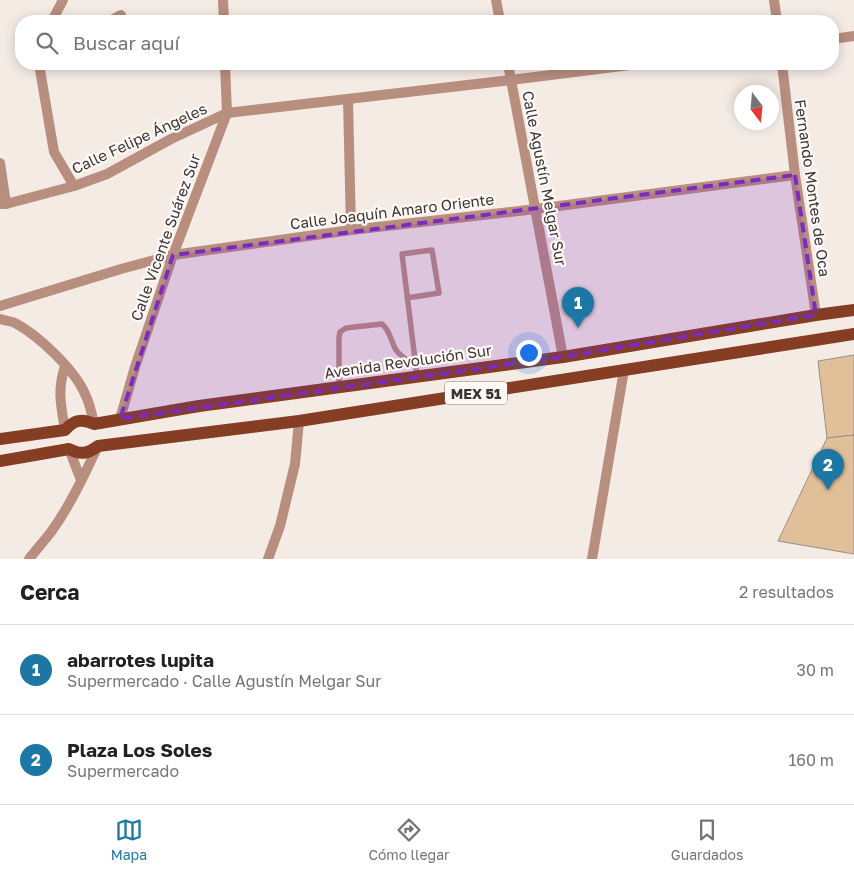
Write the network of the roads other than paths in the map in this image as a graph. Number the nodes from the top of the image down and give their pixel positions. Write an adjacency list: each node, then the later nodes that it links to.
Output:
1 (64, 0): 5 (street)
2 (223, 0): 6 (street)
3 (496, 0): 7 (street)
4 (774, 0): 8 (street)
5 (55, 15)
6 (224, 15)
7 (499, 15)
8 (776, 15)
9 (854, 36): 10 (street)
10 (839, 38)
11 (40, 70): 21 (street)
12 (225, 70): 18 (street, Calle Vicente Suárez Sur)
13 (509, 70): 16 (street, Calle Agustín Melgar Sur)
14 (590, 70): 16 (street, Calle Felipe Ángeles)
15 (783, 70): 20 (street, Fernando Montes de Oca)
16 (511, 80): 17 (street, Calle Felipe Ángeles); 23 (street, Calle Agustín Melgar Sur)
17 (348, 99): 18 (street, Calle Felipe Ángeles); 24 (street)
18 (227, 113): 21 (street, Calle Felipe Ángeles); 25 (street, Calle Vicente Suárez Sur)
19 (0, 163): 22 (street)
20 (795, 175): 23 (street, Calle Joaquín Amaro Oriente); 29 (street, Fernando Montes de Oca)
21 (74, 186): 22 (street, Calle Felipe Ángeles)
22 (3, 204)
23 (536, 209): 24 (street, Calle Joaquín Amaro Oriente); 32 (street, Calle Agustín Melgar Sur)
24 (350, 230): 25 (street, Calle Joaquín Amaro Oriente)
25 (172, 255): 27 (street, Calle Joaquín Amaro Oriente); 37 (street, Calle Vicente Suárez Sur)
26 (407, 298): 26 (lane); 35 (lane)
27 (0, 306)
28 (854, 310): 29 (main road, Avenida Revolución Sur / MEX 51)
29 (816, 315): 32 (main road, Avenida Revolución Sur / MEX 51)
30 (0, 319): 33 (street)
31 (854, 334): 34 (main road, MEX 51)
32 (563, 357): 35 (main road, Avenida Revolución Sur / MEX 51)
33 (65, 366): 39 (street); 40 (street)
34 (624, 370): 38 (main road, MEX 51); 48 (street)
35 (416, 371): 36 (main road, Avenida Revolución Sur / MEX 51); 36 (lane)
36 (339, 387): 37 (main road, Avenida Revolución Sur / MEX 51)
37 (120, 419): 39 (main road, Avenida Revolución Sur / MEX 51)
38 (299, 421): 42 (main road, MEX 51); 47 (street)
39 (94, 424): 40 (main road, Avenida Revolución Sur / MEX 51); 42 (main road)
40 (65, 430): 41 (main road, Avenida Revolución Sur / MEX 51); 43 (main road)
41 (0, 439)
42 (98, 446): 43 (main road, MEX 51); 45 (street)
43 (69, 449): 44 (main road, MEX 51); 45 (street)
44 (2, 463)
45 (81, 480): 46 (street)
46 (28, 559)
47 (268, 559)
48 (592, 559)

